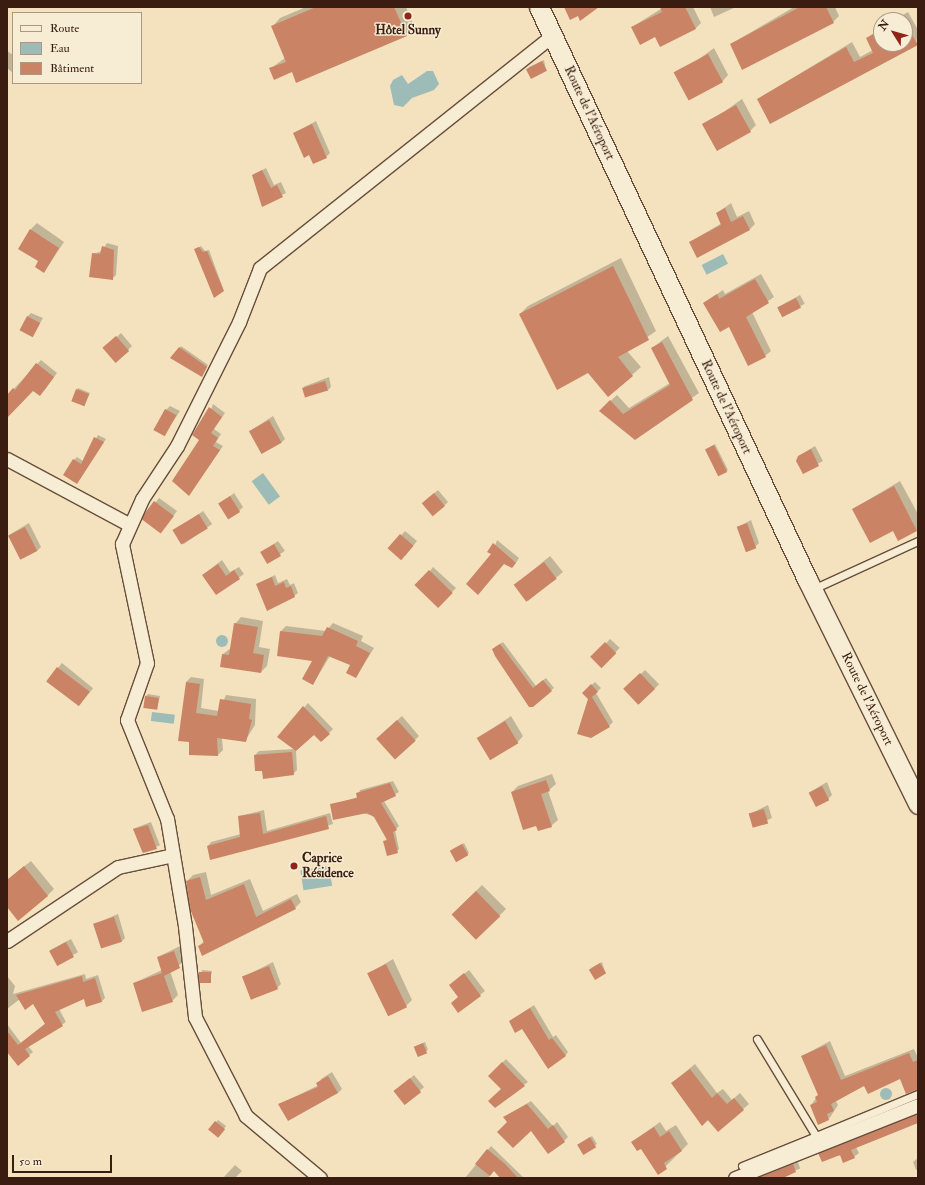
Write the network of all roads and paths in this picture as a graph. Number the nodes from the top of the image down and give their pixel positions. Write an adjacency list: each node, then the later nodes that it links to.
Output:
1 (539, 7): 2 (main road, Route de l'Aéroport)
2 (552, 36): 4 (street); 6 (main road, Route de l'Aéroport)
3 (7, 459): 4 (street)
4 (128, 524): 8 (street)
5 (918, 541): 6 (lane)
6 (812, 589): 7 (main road, Route de l'Aéroport)
7 (918, 804)
8 (173, 855): 9 (street); 15 (street)
9 (7, 941)
10 (756, 1039): 13 (lane)
11 (918, 1094): 13 (lane)
12 (918, 1105): 16 (street)
13 (816, 1136): 14 (lane)
14 (742, 1166)
15 (320, 1178)
16 (735, 1178)

